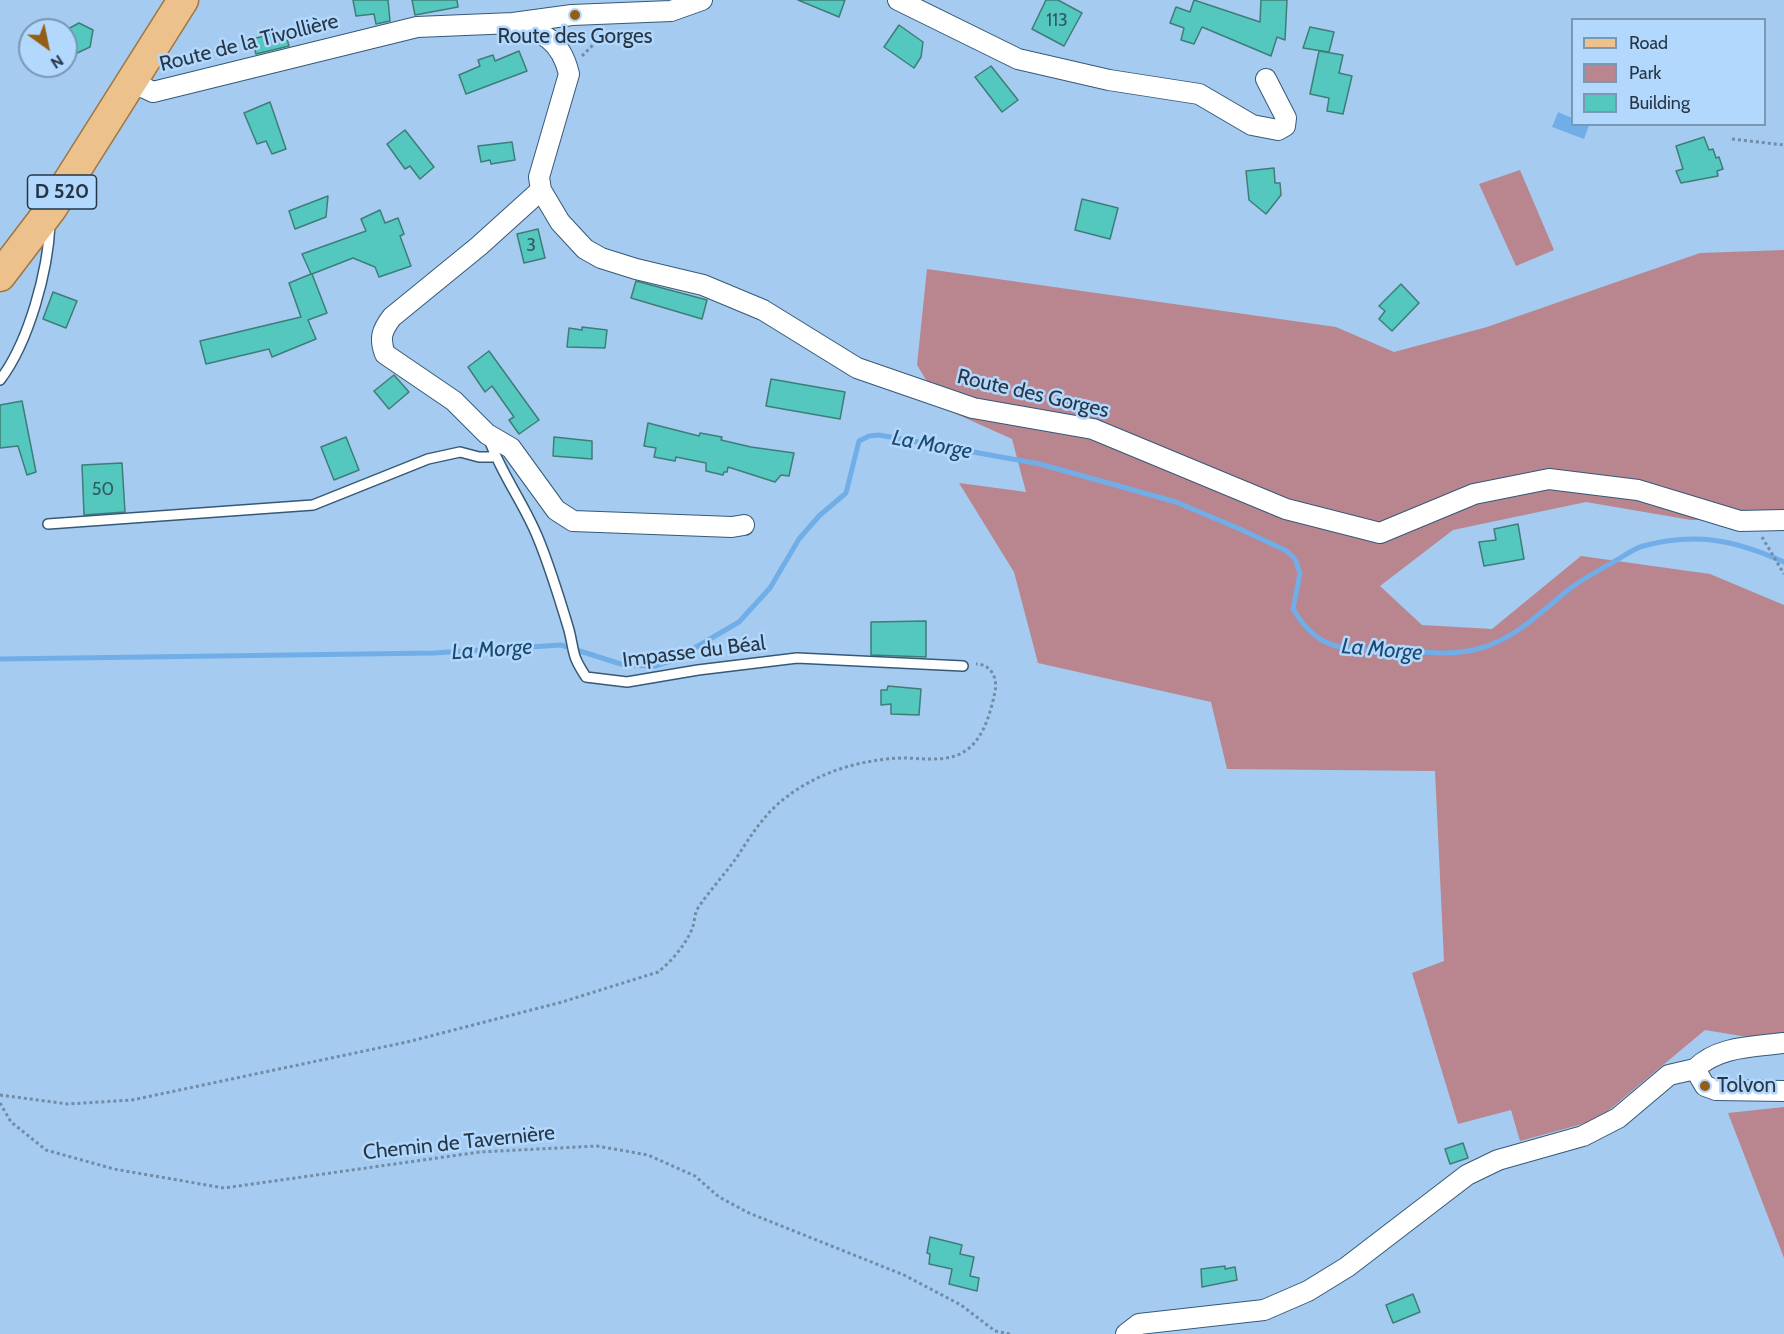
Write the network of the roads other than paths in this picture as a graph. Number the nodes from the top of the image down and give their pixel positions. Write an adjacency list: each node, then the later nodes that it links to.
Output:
1 (702, 0): 4 (street, Route de la Tivollière)
2 (898, 0): 5 (street)
3 (182, 2): 6 (main road, D 520)
4 (513, 23): 6 (street, Route de la Tivollière); 7 (street)
5 (1266, 79)
6 (130, 81): 8 (main road, D 520)
7 (541, 190): 11 (street); 13 (street, Route des Gorges)
8 (51, 209): 9 (main road, D 520); 10 (lane)
9 (0, 276)
10 (0, 381)
11 (487, 434): 12 (lane, Impasse du Béal); 15 (street)
12 (495, 457): 14 (lane); 16 (lane, Impasse du Béal)
13 (1784, 520)
14 (48, 524)
15 (744, 525)
16 (963, 666)
17 (1784, 1043): 18 (street)
18 (1695, 1069): 19 (street); 20 (street)
19 (1784, 1091)
20 (1126, 1334)

